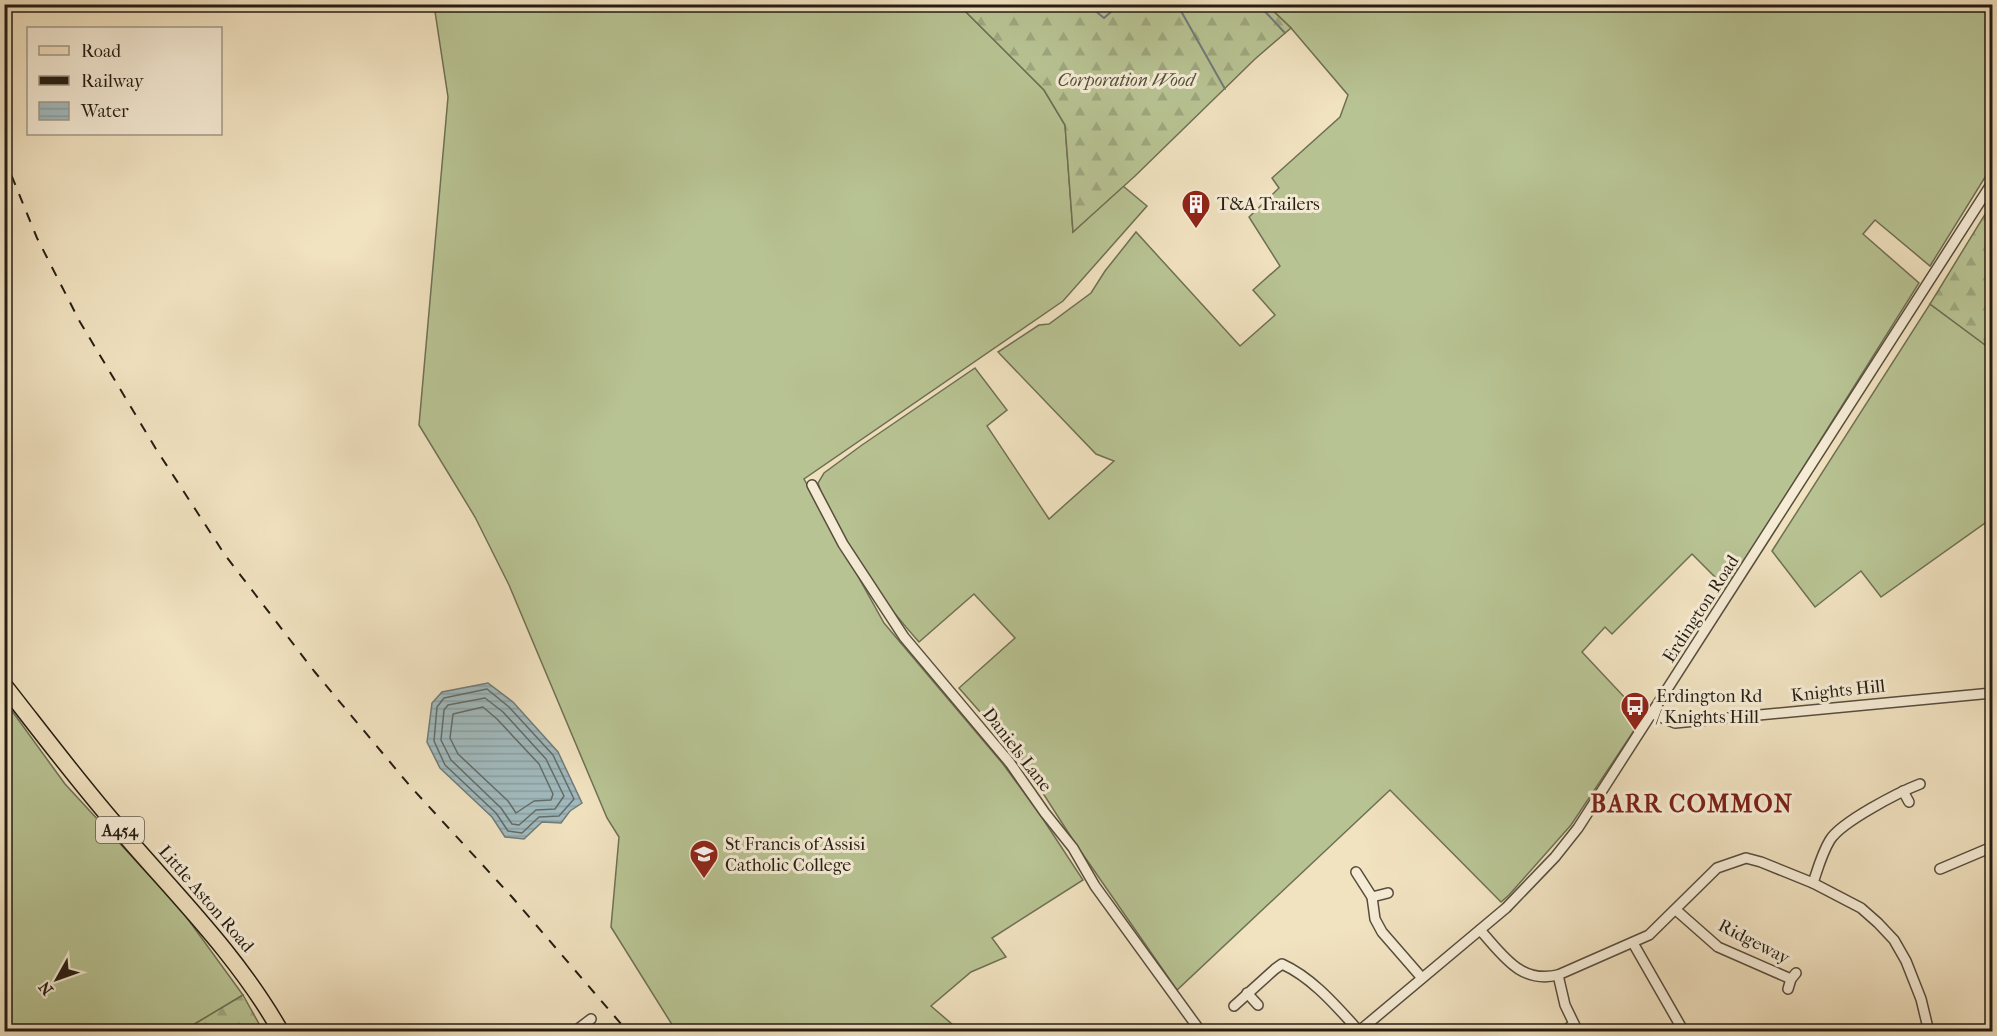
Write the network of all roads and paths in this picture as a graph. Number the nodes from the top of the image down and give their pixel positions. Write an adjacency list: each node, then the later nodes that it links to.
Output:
1 (1992, 183): 5 (street, Erdington Road)
2 (812, 485): 29 (street, Daniels Lane)
3 (4, 686): 27 (main road, Little Aston Road / A454)
4 (1992, 693): 5 (street, Knights Hill)
5 (1653, 714): 16 (street, Erdington Road)
6 (1920, 784): 7 (street)
7 (1903, 791): 8 (street); 12 (street)
8 (1909, 802)
9 (1992, 847): 10 (street)
10 (1940, 869)
11 (1356, 872): 14 (street)
12 (1813, 883): 15 (street); 32 (street)
13 (1388, 892): 14 (street)
14 (1372, 897): 19 (street)
15 (1676, 910): 17 (street); 20 (street, Ridgeway)
16 (1480, 930): 18 (street); 19 (street, Erdington Road)
17 (1633, 943): 18 (street); 31 (street)
18 (1558, 975): 25 (street)
19 (1422, 978): 26 (street, Erdington Road)
20 (1788, 989)
21 (1247, 993): 22 (street); 23 (street); 26 (street)
22 (1258, 1005)
23 (1234, 1006)
24 (591, 1018): 28 (street)
25 (1576, 1028): 30 (street)
26 (1358, 1031)
27 (281, 1032)
28 (574, 1032)
29 (1201, 1032)
30 (1563, 1032)
31 (1684, 1032)
32 (1929, 1032)

